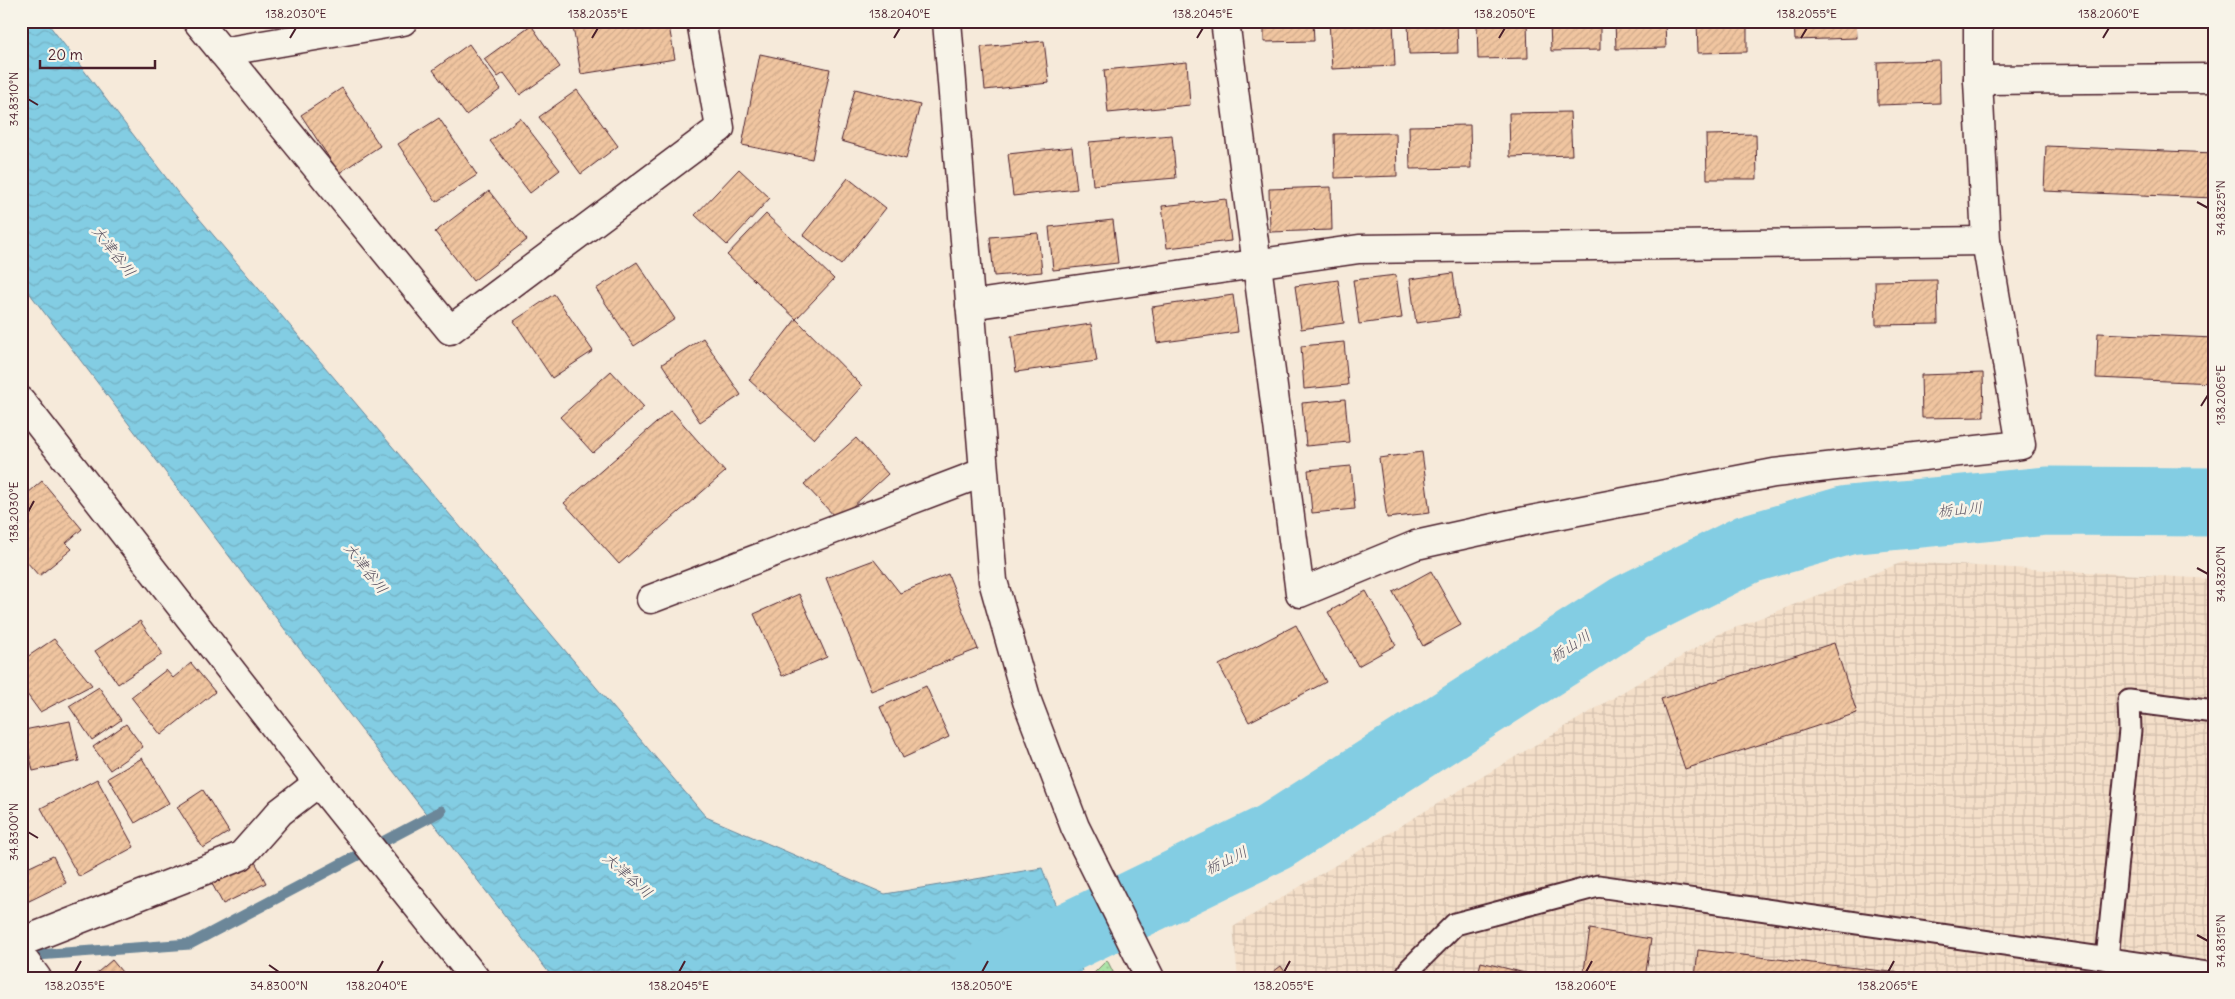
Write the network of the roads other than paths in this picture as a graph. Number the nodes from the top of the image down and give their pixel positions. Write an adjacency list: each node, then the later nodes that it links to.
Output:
1 (197, 21): 7 (street)
2 (403, 21): 7 (street)
3 (701, 21): 7 (street)
4 (948, 21): 12 (street)
5 (1225, 21): 11 (street)
6 (1978, 21): 9 (street)
7 (222, 52)
8 (2214, 78): 9 (street)
9 (1978, 80): 10 (street)
10 (1986, 241): 11 (street); 11 (street)
11 (1258, 264): 12 (street)
12 (970, 305): 14 (street)
13 (26, 417): 17 (street)
14 (982, 473): 15 (street); 21 (street)
15 (651, 599)
16 (2214, 712): 20 (lane)
17 (319, 782): 18 (street); 23 (street)
18 (21, 942)
19 (21, 956): 24 (street)
20 (2107, 959): 22 (lane); 25 (lane)
21 (1147, 973)
22 (2214, 974)
23 (474, 977)
24 (37, 978)
25 (1405, 978)

